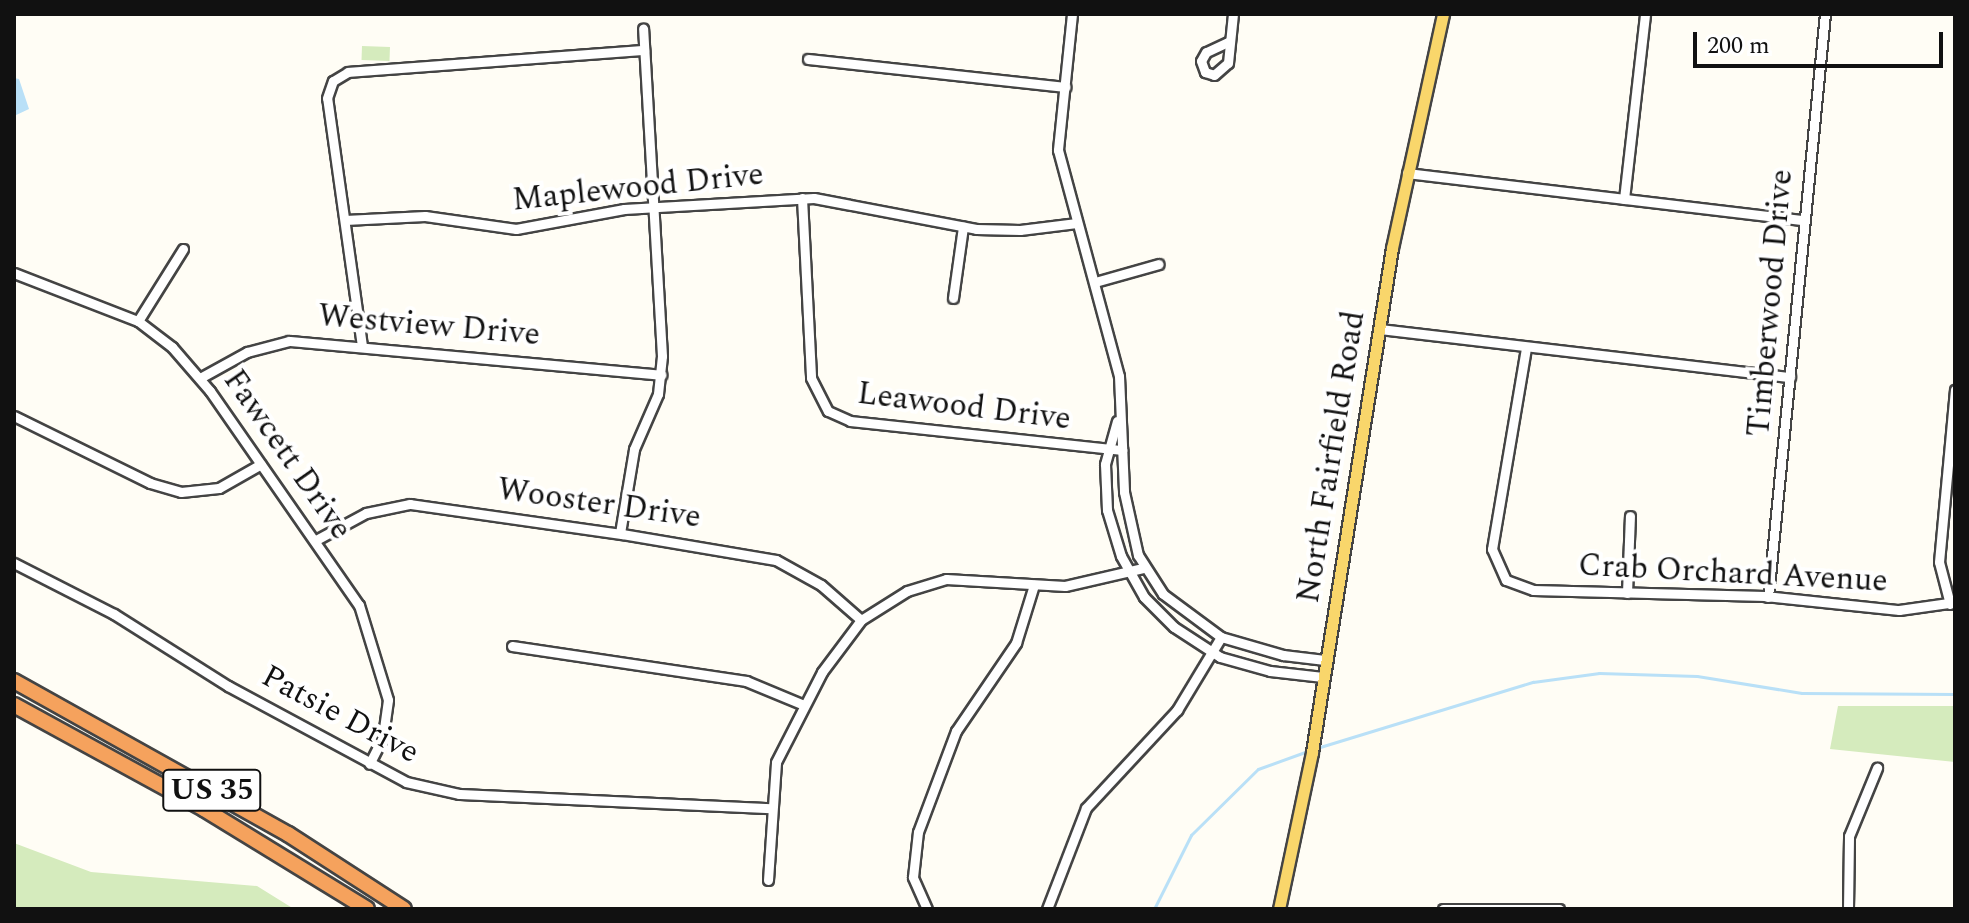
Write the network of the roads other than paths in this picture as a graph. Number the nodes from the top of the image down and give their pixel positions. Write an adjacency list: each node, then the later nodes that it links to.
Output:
1 (1072, 14): 10 (street)
2 (1233, 14): 7 (street)
3 (1443, 14): 11 (main road, North Fairfield Road)
4 (1645, 14): 13 (street)
5 (1825, 14): 16 (street, Timberwood Drive)
6 (643, 29): 8 (street)
7 (1230, 41)
8 (644, 50): 14 (street); 15 (street)
9 (808, 59): 10 (street)
10 (1065, 87): 17 (street)
11 (1407, 173): 13 (street); 25 (main road, North Fairfield Road)
12 (802, 198): 14 (street, Maplewood Drive); 18 (street, Maplewood Drive); 35 (street, Leawood Drive)
13 (1624, 199): 16 (street)
14 (654, 206): 15 (street, Maplewood Drive); 28 (street)
15 (345, 220): 26 (street)
16 (1803, 220): 29 (street, Timberwood Drive)
17 (1077, 223): 18 (street, Maplewood Drive); 22 (street)
18 (963, 227): 23 (street)
19 (183, 249): 24 (street)
20 (1159, 264): 22 (street)
21 (14, 273): 24 (street, Fawcett Drive)
22 (1095, 282): 33 (street)
23 (953, 298)
24 (138, 321): 30 (street, Fawcett Drive)
25 (1380, 329): 27 (street); 52 (main road, North Fairfield Road)
26 (362, 346): 28 (street, Westview Drive); 30 (street, Westview Drive)
27 (1526, 348): 29 (street); 45 (street, Crab Orchard Avenue)
28 (661, 375): 39 (street)
29 (1790, 377): 46 (street, Timberwood Drive)
30 (200, 378): 37 (street, Fawcett Drive)
31 (1955, 390): 32 (street)
32 (1954, 407): 47 (street)
33 (1120, 410): 35 (street); 36 (street)
34 (14, 416): 37 (street)
35 (1109, 449): 36 (street, Leawood Drive); 43 (street)
36 (1122, 450): 42 (street)
37 (261, 464): 40 (street, Fawcett Drive)
38 (1630, 516): 45 (street)
39 (620, 533): 40 (street, Wooster Drive); 48 (street, Wooster Drive)
40 (316, 540): 57 (street, Fawcett Drive)
41 (14, 563): 57 (street, Patsie Drive)
42 (1143, 568): 43 (street); 49 (street)
43 (1128, 572): 44 (street); 51 (street)
44 (1034, 585): 48 (street); 63 (street)
45 (1627, 593): 46 (street, Crab Orchard Avenue)
46 (1768, 597): 47 (street, Crab Orchard Avenue)
47 (1952, 603)
48 (861, 620): 56 (street)
49 (1221, 637): 51 (street); 52 (street)
50 (512, 646): 56 (street)
51 (1213, 653): 53 (street); 64 (street)
52 (1325, 660): 53 (main road, North Fairfield Road)
53 (1323, 677): 65 (main road, North Fairfield Road)
54 (14, 681): 62 (highway, US 35)
55 (14, 705): 61 (highway, US 35)
56 (804, 705): 59 (street)
57 (369, 764): 59 (street, Patsie Drive)
58 (1877, 768): 68 (street)
59 (772, 808): 60 (street)
60 (768, 880)
61 (367, 909)
62 (404, 909)
63 (927, 909)
64 (1047, 909)
65 (1279, 909)
66 (1443, 909): 67 (street)
67 (1559, 909)
68 (1848, 909)

